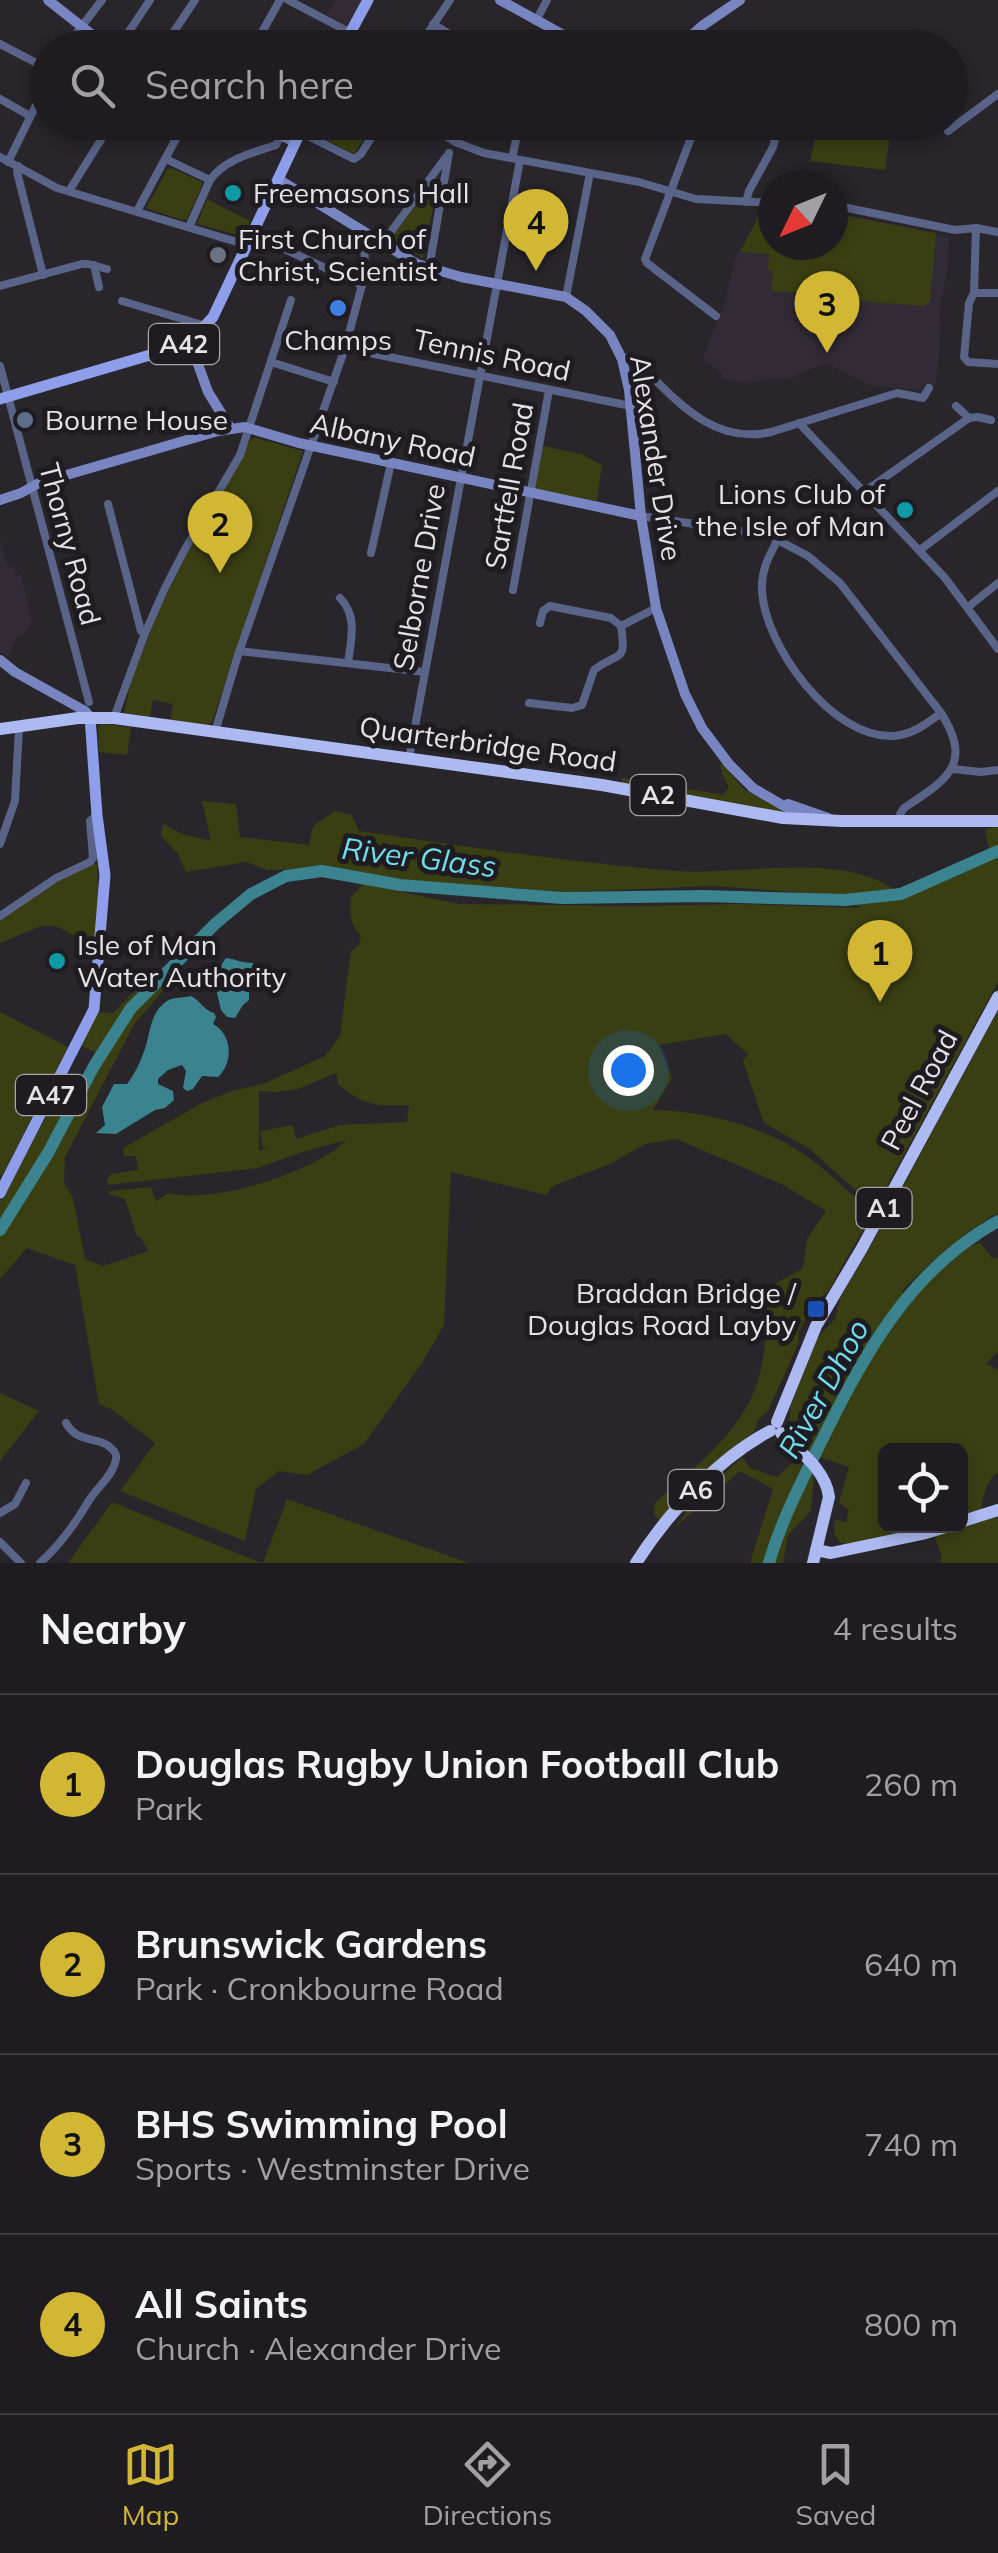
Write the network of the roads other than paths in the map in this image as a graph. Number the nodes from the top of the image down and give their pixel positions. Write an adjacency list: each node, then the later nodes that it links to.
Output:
1 (48, 0): 14 (main road)
2 (102, 0): 14 (street)
3 (150, 0): 17 (street)
4 (195, 0): 18 (street)
5 (280, 0): 19 (street)
6 (288, 0): 20 (street)
7 (368, 0): 21 (main road)
8 (450, 0): 13 (street)
9 (500, 0): 12 (main road)
10 (547, 0): 12 (street)
11 (732, 2): 25 (main road)
12 (536, 21): 24 (main road)
13 (433, 24): 22 (street); 23 (street)
14 (81, 26): 15 (street); 16 (main road)
15 (78, 30)
16 (86, 30)
17 (130, 30)
18 (175, 30)
19 (263, 30)
20 (345, 30)
21 (350, 30)
22 (429, 30)
23 (443, 30)
24 (552, 30)
25 (699, 30)
26 (0, 44): 27 (street)
27 (30, 59)
28 (998, 94): 31 (street)
29 (0, 99): 30 (street)
30 (30, 116): 42 (street)
31 (968, 116)
32 (101, 140): 49 (street)
33 (177, 140): 44 (street)
34 (278, 140): 48 (street)
35 (296, 140): 47 (main road, A42)
36 (316, 140): 37 (street)
37 (370, 140)
38 (453, 140): 43 (street)
39 (518, 140): 43 (street, Selborne Drive)
40 (690, 140): 50 (street)
41 (775, 140): 51 (street)
42 (4, 159): 45 (street)
43 (516, 159): 46 (street); 65 (street, Selborne Drive)
44 (166, 160): 48 (street); 54 (street)
45 (18, 166): 49 (street); 64 (street)
46 (590, 173): 50 (street); 71 (street)
47 (278, 179): 57 (main road, Alexander Drive); 59 (main road, A42)
48 (210, 180): 55 (street)
49 (69, 191): 54 (street)
50 (672, 192): 51 (street); 74 (street)
51 (746, 202): 52 (street)
52 (758, 202)
53 (848, 208): 56 (street)
54 (137, 211): 55 (street)
55 (189, 227): 59 (street)
56 (976, 228): 58 (street); 69 (street)
57 (364, 232): 60 (main road, Alexander Drive); 66 (street)
58 (998, 232)
59 (249, 239): 66 (street); 76 (main road, A42)
60 (382, 244): 62 (main road, Alexander Drive); 62 (street)
61 (94, 265): 63 (street); 64 (street); 68 (street)
62 (428, 268): 65 (main road, Alexander Drive)
63 (107, 269)
64 (43, 275): 67 (street)
65 (497, 284): 71 (main road, Alexander Drive); 83 (street, Selborne Drive)
66 (362, 285): 78 (street)
67 (0, 286)
68 (99, 287)
69 (974, 292): 70 (street); 81 (street)
70 (998, 294)
71 (566, 297): 79 (main road, Alexander Drive)
72 (290, 300): 80 (street)
73 (122, 301): 75 (street)
74 (716, 316)
75 (189, 320): 76 (street); 77 (street)
76 (206, 326): 77 (main road, A42)
77 (192, 340): 87 (main road, A42); 93 (main road)
78 (345, 348): 83 (street, Tennis Road); 84 (street)
79 (622, 358): 88 (main road, Alexander Drive); 92 (street)
80 (271, 362): 84 (street); 94 (street)
81 (998, 364)
82 (0, 366): 87 (street, Thorny Road)
83 (480, 376): 86 (street, Tennis Road); 97 (street, Selborne Drive)
84 (334, 382): 95 (street)
85 (929, 388): 92 (street)
86 (549, 390): 88 (street, Tennis Road); 101 (street, Sartfell Road)
87 (4, 398): 98 (street, Thorny Road)
88 (631, 406): 104 (main road, Alexander Drive)
89 (956, 406): 90 (street)
90 (970, 418): 91 (street); 100 (street)
91 (991, 420)
92 (799, 423): 100 (street)
93 (231, 428): 94 (main road, Albany Road); 98 (main road, Albany Road)
94 (249, 428): 95 (main road, Albany Road); 115 (street)
95 (312, 446): 96 (main road, Albany Road); 117 (street)
96 (391, 463): 97 (main road, Albany Road); 107 (street)
97 (460, 478): 101 (main road, Albany Road); 120 (street, Selborne Drive)
98 (32, 488): 102 (main road, Albany Road); 122 (street, Thorny Road)
99 (998, 491): 106 (street)
100 (864, 492): 106 (street)
101 (530, 494): 104 (main road, Albany Road); 109 (street, Sartfell Road)
102 (0, 500)
103 (108, 504): 115 (street)
104 (641, 516): 105 (street); 112 (main road, Alexander Drive)
105 (778, 539): 123 (street); 123 (street)
106 (920, 550): 111 (street)
107 (370, 552)
108 (998, 583): 111 (street)
109 (513, 590)
110 (340, 598): 119 (street)
111 (968, 607): 116 (street)
112 (656, 608): 114 (street); 131 (main road, Alexander Drive)
113 (540, 623): 114 (street)
114 (621, 626): 121 (street)
115 (145, 633): 124 (street)
116 (998, 650)
117 (240, 651): 119 (street); 127 (street)
118 (0, 660): 122 (main road)
119 (348, 663): 120 (street)
120 (425, 672): 128 (street, Selborne Drive)
121 (529, 702)
122 (90, 709): 124 (highway, Quarterbridge Road / A2); 125 (highway, A2); 132 (main road, A47)
123 (940, 713): 129 (street)
124 (114, 718): 127 (highway, Quarterbridge Road / A2)
125 (19, 728): 126 (highway, A2); 137 (street)
126 (0, 730)
127 (215, 732): 128 (highway, Quarterbridge Road / A2)
128 (409, 759): 133 (highway, Quarterbridge Road / A2)
129 (953, 769): 130 (street); 135 (street)
130 (998, 770)
131 (777, 801): 133 (main road, Alexander Drive); 134 (main road, Alexander Drive)
132 (97, 815): 138 (street); 140 (main road, A47)
133 (810, 820): 134 (highway, Quarterbridge Road / A2)
134 (833, 821): 135 (highway, Quarterbridge Road / A2)
135 (900, 821): 136 (highway, Quarterbridge Road / A2)
136 (998, 821)
137 (0, 844)
138 (0, 916)
139 (998, 997): 142 (highway, Peel Road / A1)
140 (0, 1194)
141 (67, 1430): 151 (street)
142 (778, 1430): 149 (highway); 152 (highway, A6)
143 (26, 1484): 145 (street)
144 (998, 1510): 146 (highway)
145 (0, 1513)
146 (968, 1519)
147 (925, 1533): 149 (highway)
148 (0, 1542): 150 (street)
149 (814, 1556)
150 (20, 1563)
151 (40, 1563)
152 (636, 1563)

